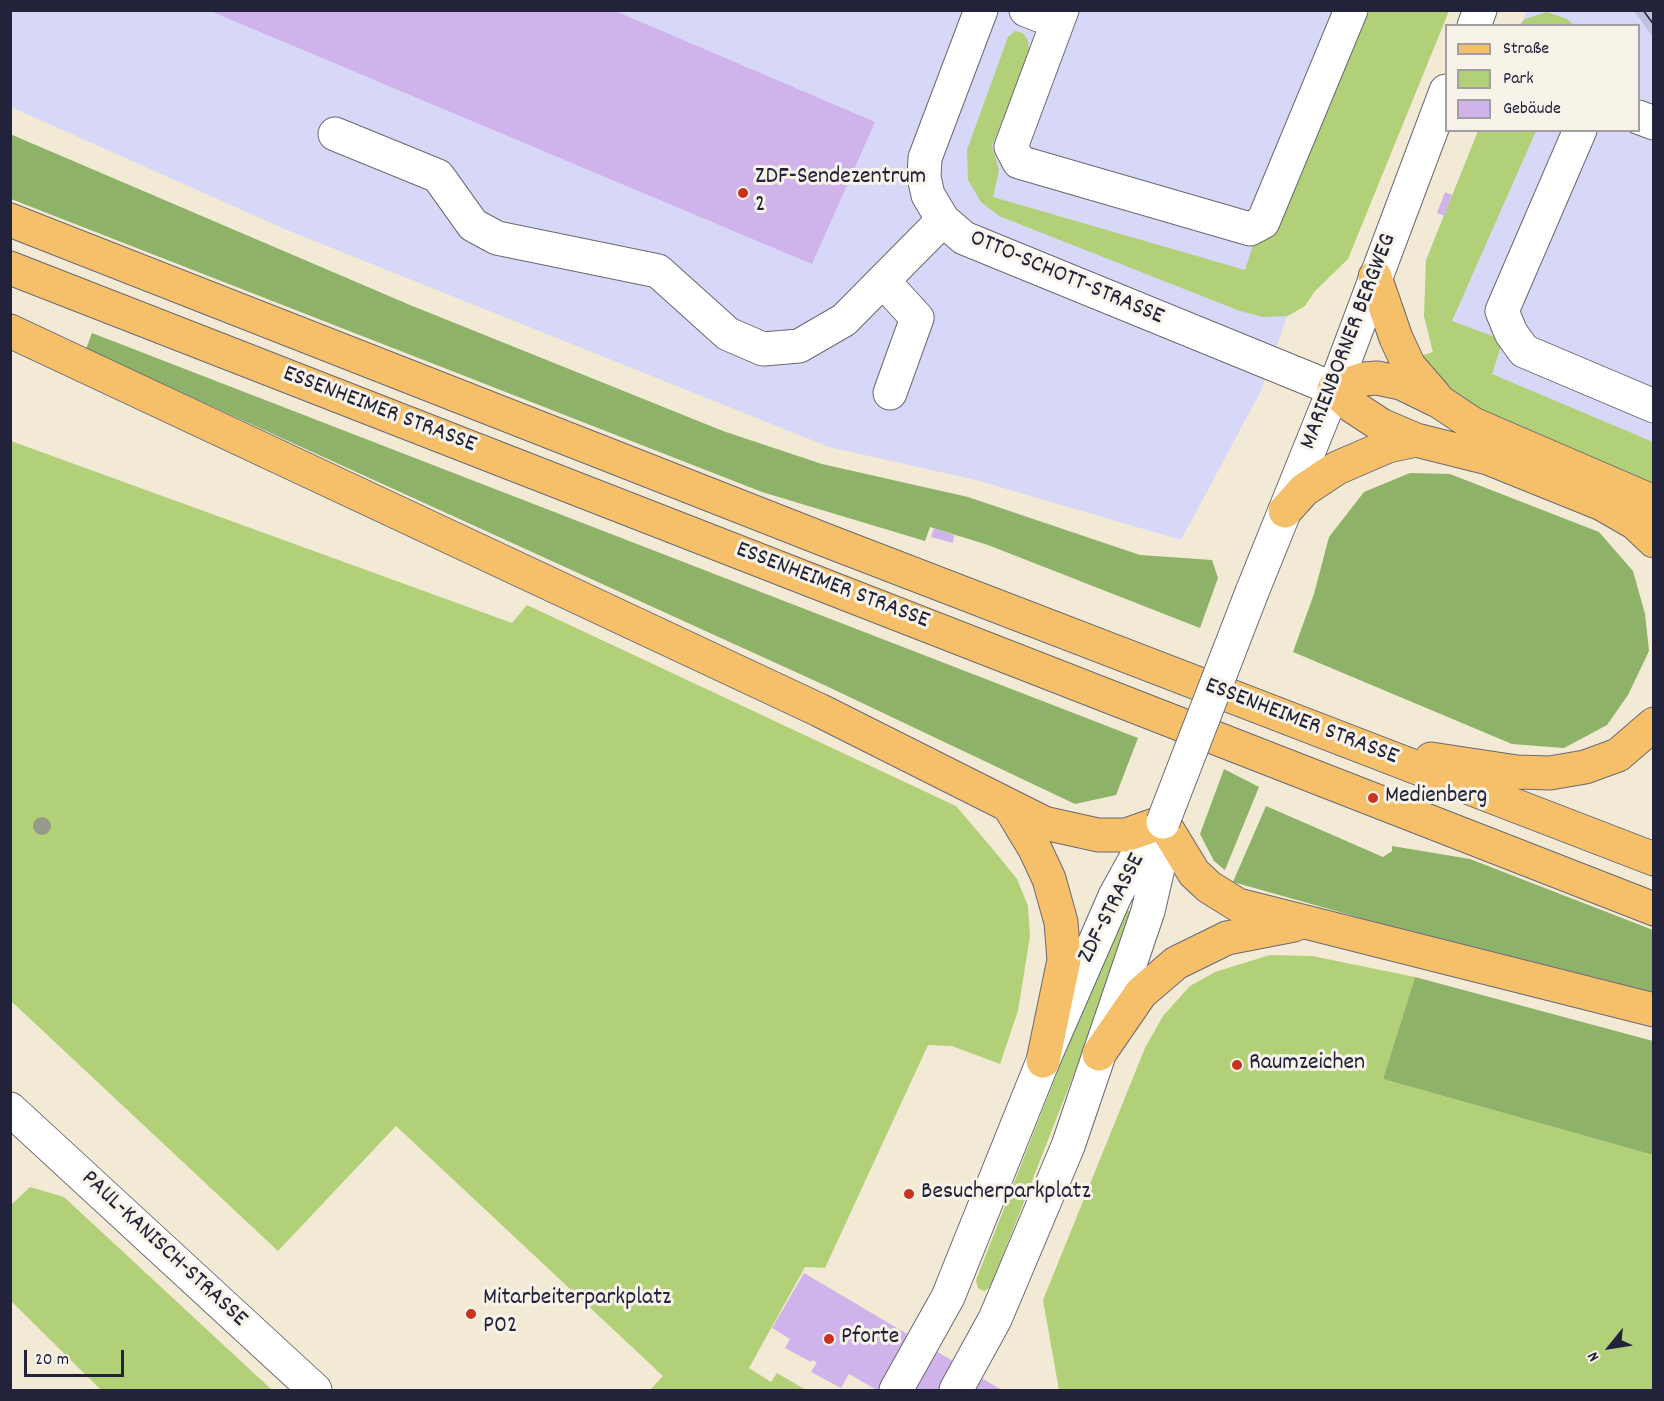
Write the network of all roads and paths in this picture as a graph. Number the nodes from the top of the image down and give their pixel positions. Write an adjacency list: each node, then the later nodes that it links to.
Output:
1 (981, 10): 9 (street, OTTO-SCHOTT-STRASSE)
2 (1026, 10): 4 (street)
3 (1352, 10): 4 (street)
4 (1059, 16)
5 (1445, 95): 11 (street, MARIENBORNER BERGWEG)
6 (1579, 132): 17 (street)
7 (335, 134): 12 (street)
8 (10, 220): 23 (main road, ESSENHEIMER STRASSE)
9 (943, 220): 12 (street); 14 (street, OTTO-SCHOTT-STRASSE)
10 (10, 268): 27 (main road, ESSENHEIMER STRASSE)
11 (1375, 277): 14 (street, MARIENBORNER BERGWEG); 16 (main road)
12 (884, 282): 15 (street)
13 (10, 332): 24 (main road)
14 (1334, 389): 16 (main road); 18 (main road); 20 (street, MARIENBORNER BERGWEG)
15 (890, 393)
16 (1440, 402): 19 (main road)
17 (1653, 406)
18 (1416, 440): 20 (main road); 21 (main road)
19 (1653, 502)
20 (1285, 511): 25 (street, MARIENBORNER BERGWEG, bridge)
21 (1653, 541)
22 (1653, 724): 23 (main road)
23 (1376, 752): 26 (main road, ESSENHEIMER STRASSE)
24 (1009, 806): 25 (main road); 31 (main road)
25 (1162, 822): 28 (main road); 30 (street, ZDF-STRASSE); 31 (street, ZDF-STRASSE)
26 (1653, 859)
27 (1653, 909)
28 (1308, 923): 29 (main road); 30 (main road)
29 (1653, 1010)
30 (1098, 1054): 34 (street, ZDF-STRASSE)
31 (1042, 1061): 33 (street, ZDF-STRASSE)
32 (16, 1126): 35 (street, PAUL-KANISCH-STRASSE)
33 (948, 1297): 34 (street); 36 (street, ZDF-STRASSE)
34 (995, 1319): 37 (street, ZDF-STRASSE)
35 (315, 1390)
36 (896, 1390)
37 (956, 1390)

